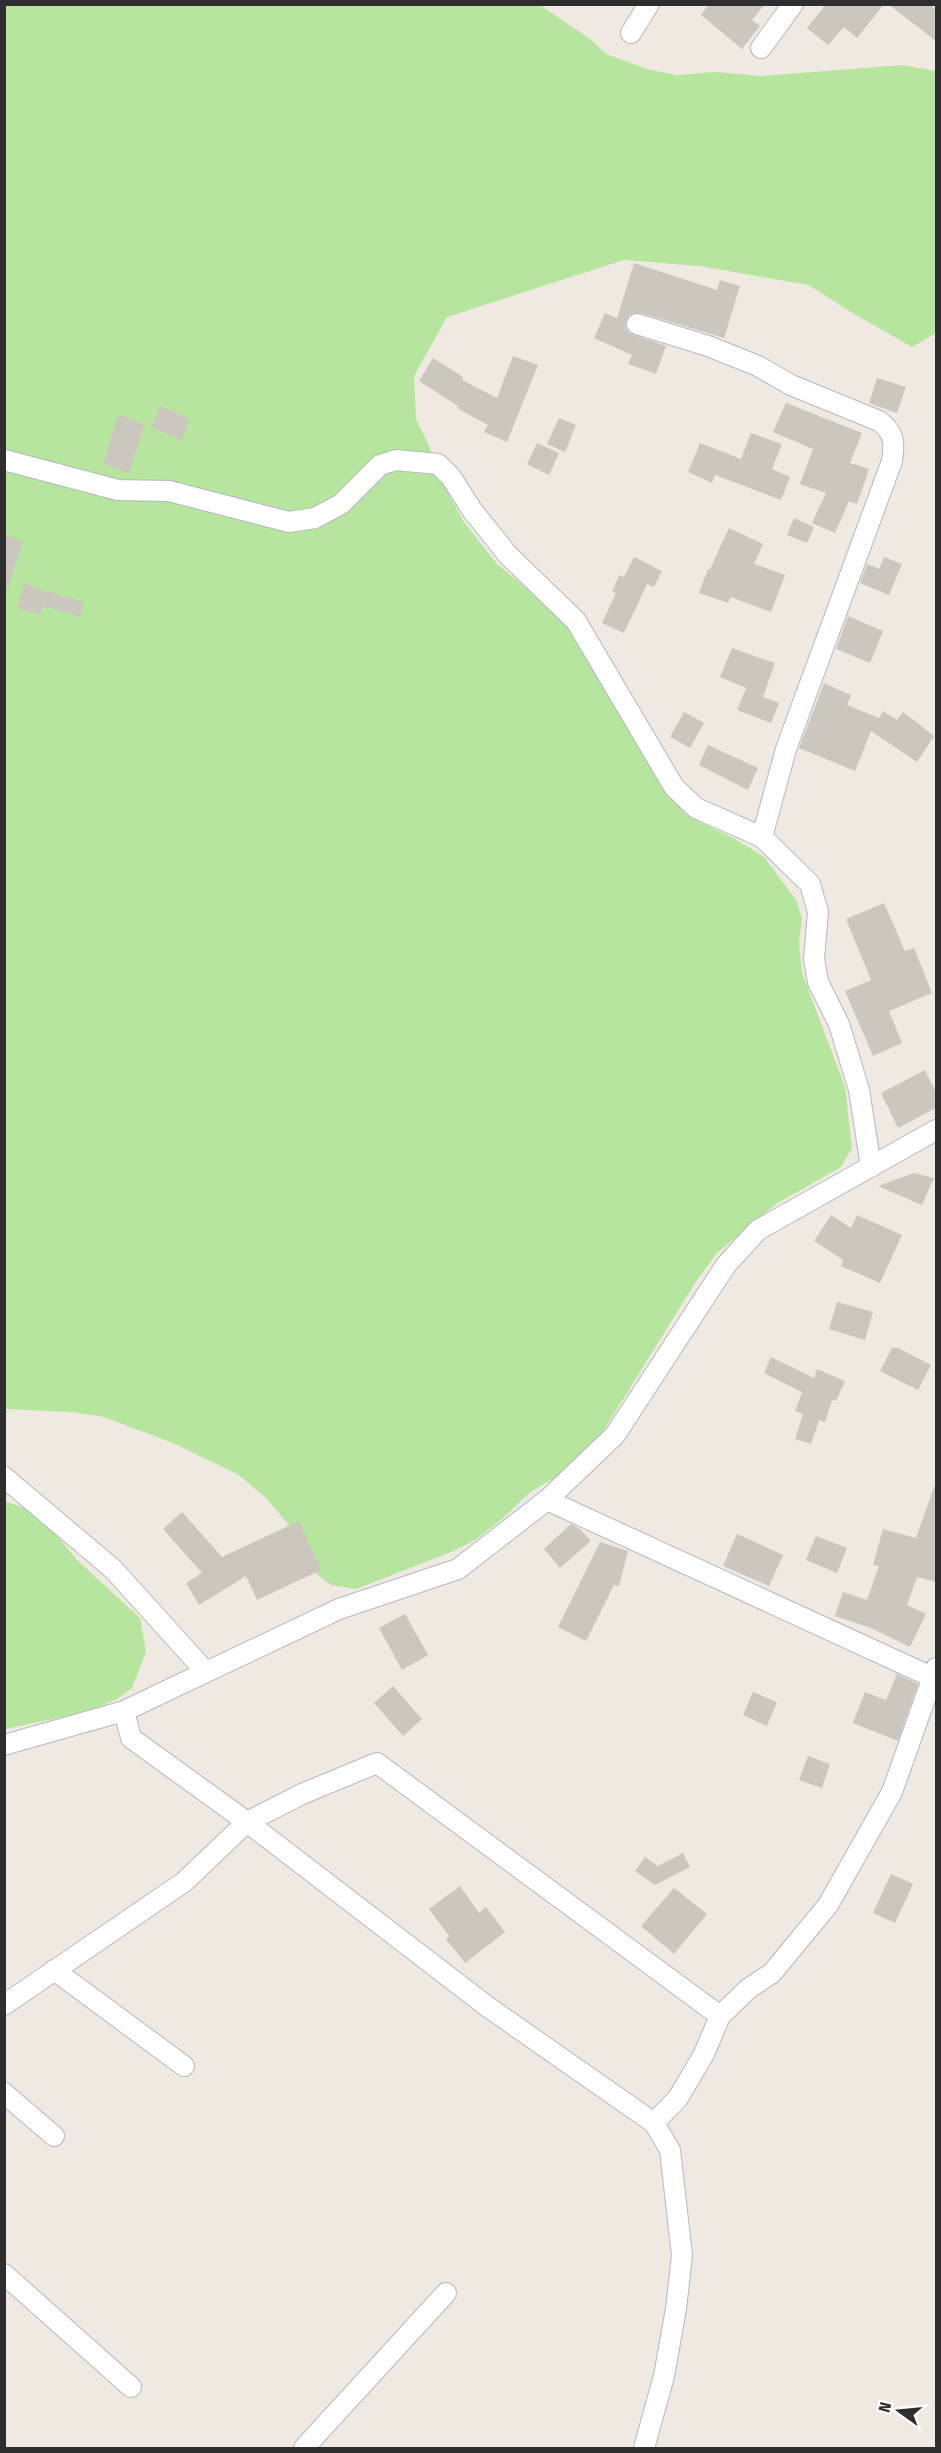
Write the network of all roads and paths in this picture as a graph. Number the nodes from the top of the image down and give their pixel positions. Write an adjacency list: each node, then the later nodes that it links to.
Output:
1 (649, 4): 3 (street)
2 (793, 4): 4 (street)
3 (631, 33)
4 (761, 48)
5 (637, 324): 7 (street)
6 (4, 460): 7 (street)
7 (762, 837): 9 (street)
8 (936, 1130): 9 (street)
9 (871, 1167): 11 (street)
10 (4, 1477): 12 (street)
11 (548, 1500): 12 (street); 13 (street)
12 (206, 1672): 14 (street)
13 (935, 1674): 19 (street)
14 (124, 1711): 15 (street); 16 (street)
15 (4, 1745)
16 (247, 1822): 17 (street); 19 (street); 22 (street)
17 (54, 1970): 18 (street); 20 (street)
18 (4, 2005)
19 (720, 2016): 22 (street)
20 (184, 2066)
21 (4, 2093): 23 (street)
22 (654, 2123): 28 (street)
23 (54, 2136)
24 (4, 2274): 26 (street)
25 (446, 2293): 27 (street)
26 (131, 2386)
27 (304, 2448)
28 (644, 2448)

